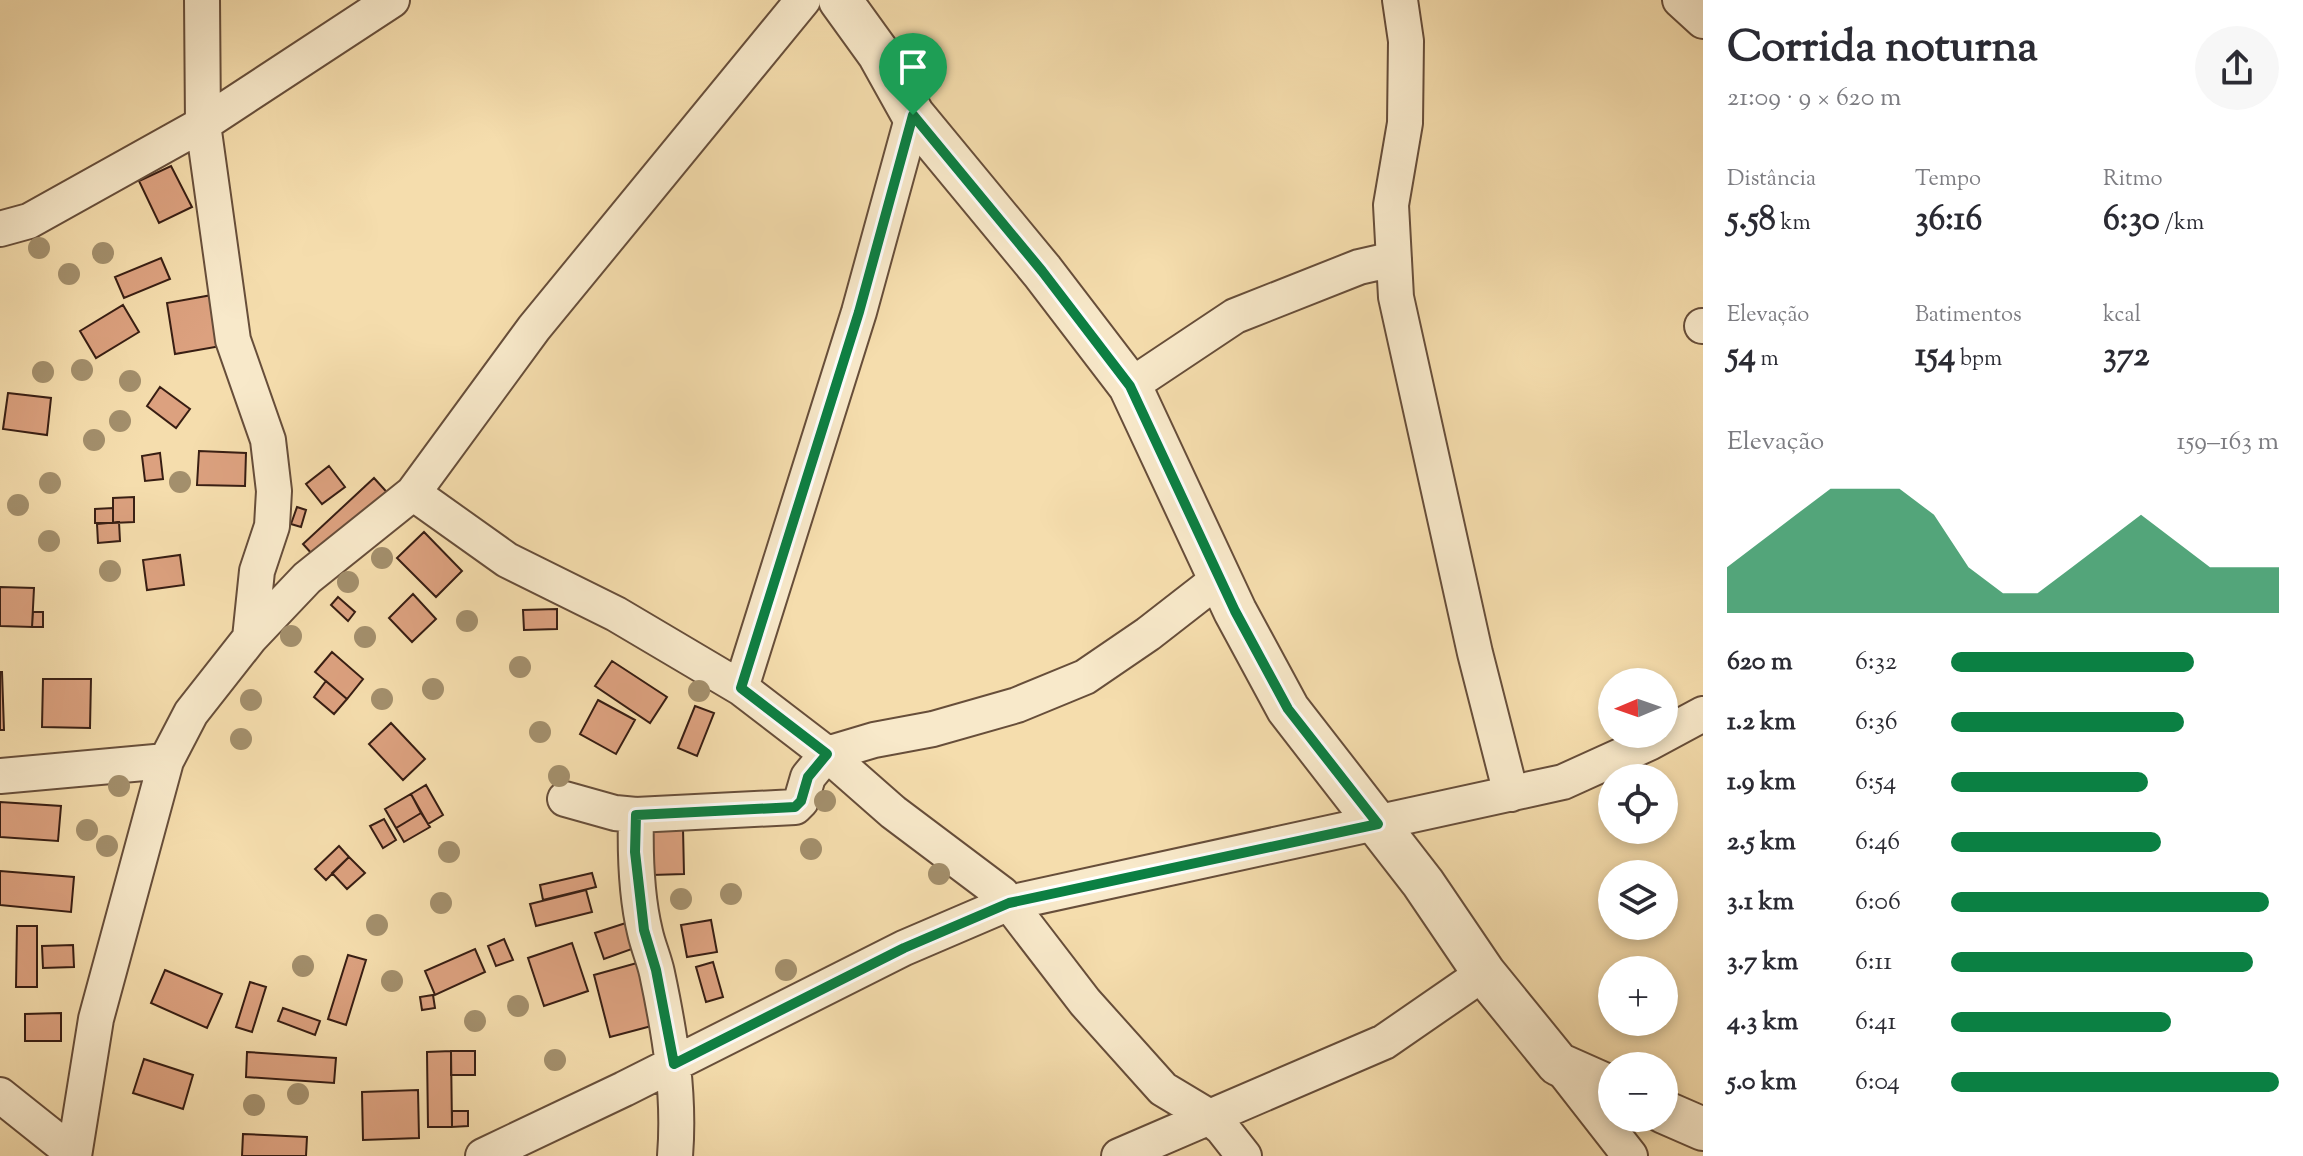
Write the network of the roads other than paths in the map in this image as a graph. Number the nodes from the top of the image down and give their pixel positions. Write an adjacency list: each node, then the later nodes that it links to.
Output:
1 (202, 0): 9 (street)
2 (392, 0): 9 (street)
3 (803, 0): 13 (street)
4 (840, 0): 8 (street)
5 (1400, 0): 11 (street)
6 (1680, 0): 7 (street)
7 (1703, 21)
8 (913, 115): 12 (street); 16 (street)
9 (203, 124): 10 (street); 15 (street)
10 (0, 229)
11 (1394, 259): 12 (street); 21 (street)
12 (1130, 386): 14 (street)
13 (413, 493): 15 (street); 16 (street)
14 (1220, 578): 18 (street); 24 (street)
15 (250, 638): 19 (street)
16 (741, 688): 18 (street)
17 (1703, 714): 21 (street)
18 (827, 754): 23 (street); 25 (street)
19 (166, 761): 20 (street); 34 (street)
20 (0, 776)
21 (1511, 794): 24 (street)
22 (565, 799): 23 (street)
23 (636, 815): 27 (street)
24 (1378, 824): 25 (street); 26 (street)
25 (1009, 903): 27 (street); 31 (street)
26 (1484, 973): 28 (street); 31 (street)
27 (674, 1064): 35 (street); 36 (street)
28 (1558, 1064): 29 (street); 39 (street)
29 (1598, 1082)
30 (0, 1095): 34 (street)
31 (1208, 1116): 37 (street); 38 (street)
32 (1678, 1118): 33 (street)
33 (1703, 1129)
34 (74, 1155)
35 (483, 1156)
36 (675, 1156)
37 (1119, 1156)
38 (1244, 1156)
39 (1630, 1156)

